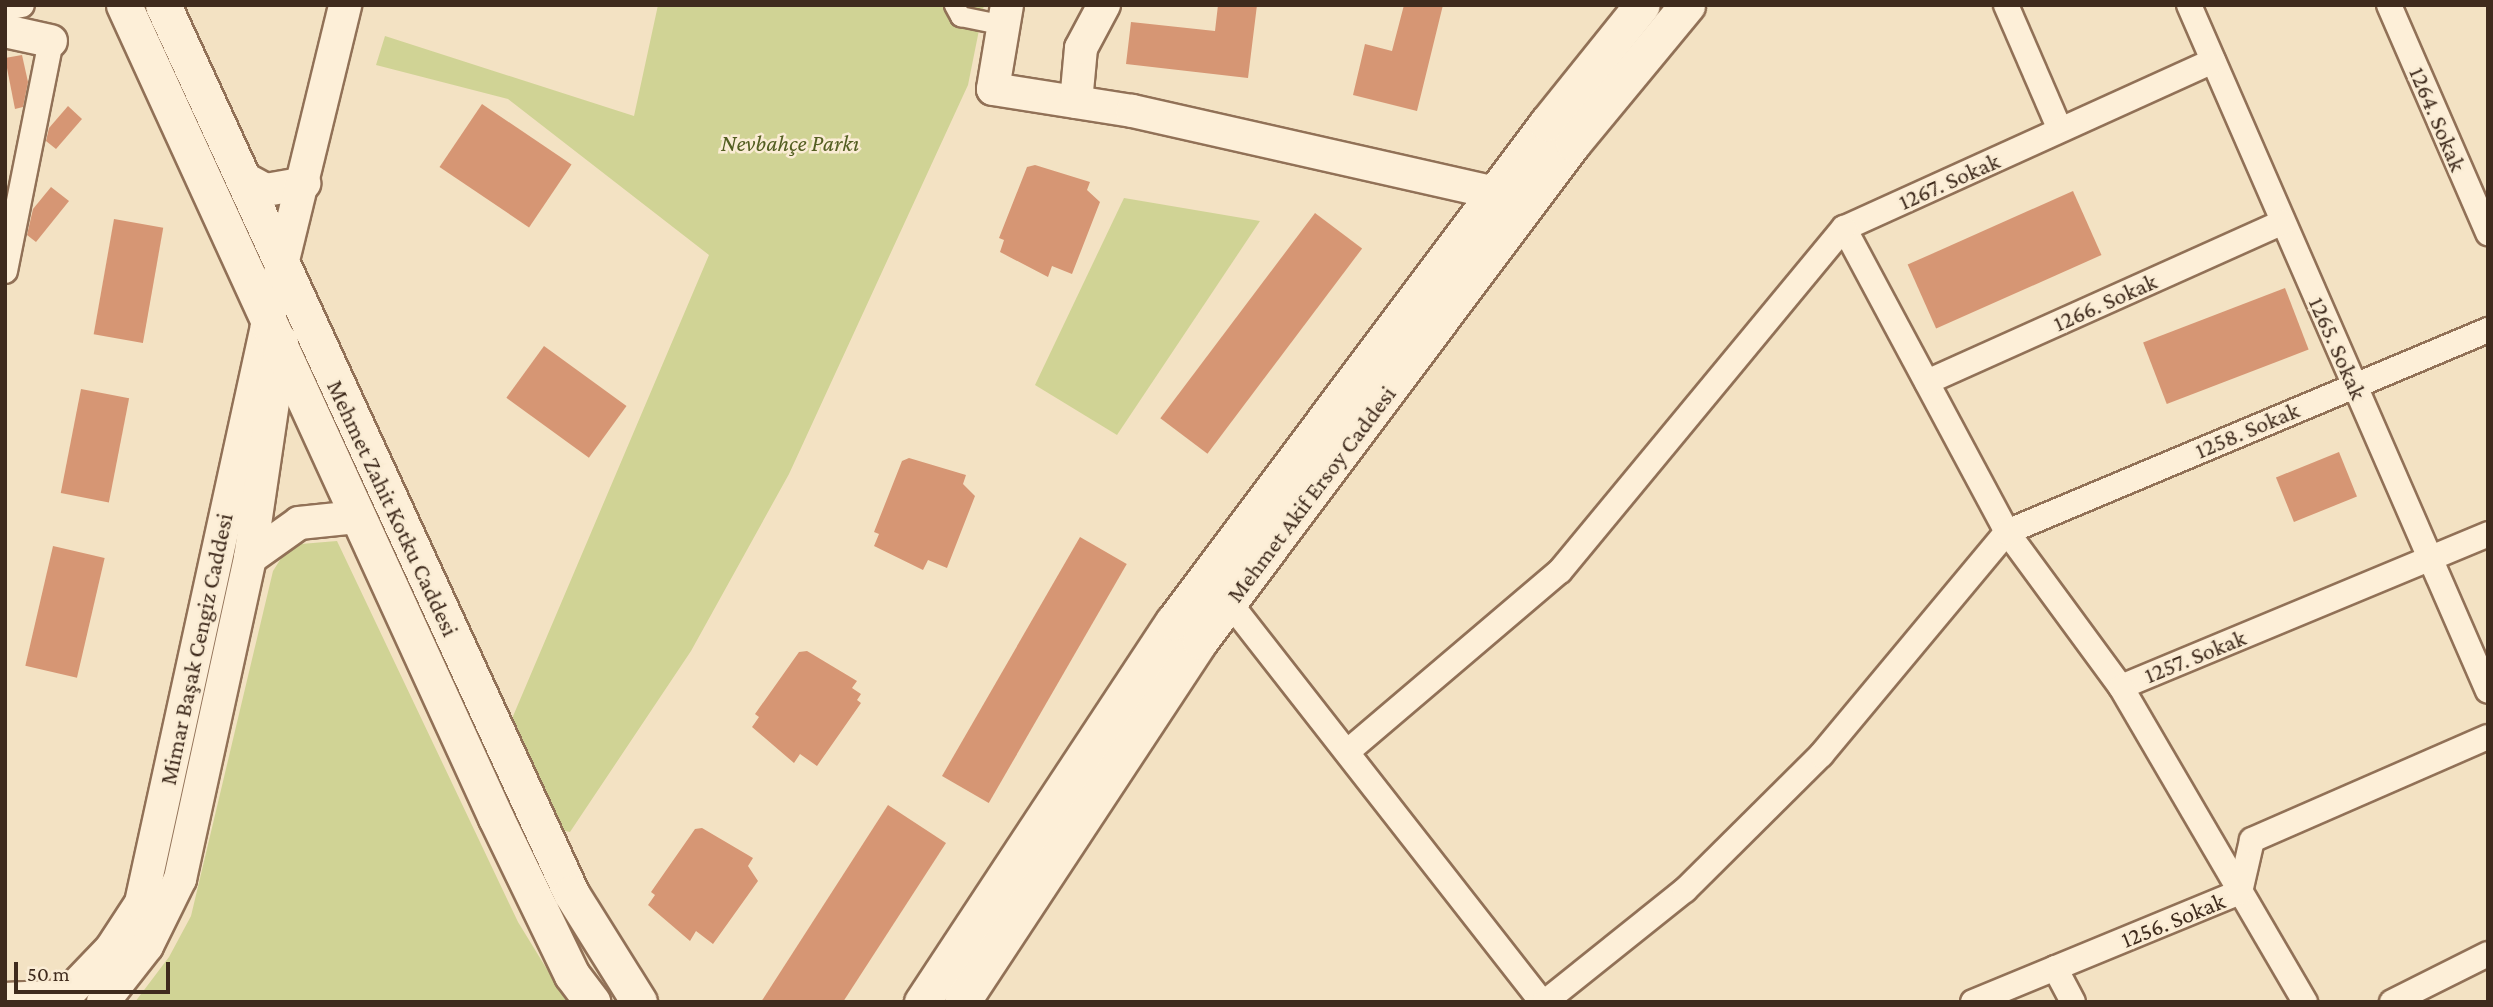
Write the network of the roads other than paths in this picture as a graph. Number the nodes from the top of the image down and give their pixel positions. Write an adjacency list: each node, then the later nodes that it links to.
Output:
1 (22, 5): 12 (street)
2 (124, 5): 27 (main road, Mehmet Zahit Kotku Caddesi)
3 (163, 5): 19 (main road, Mehmet Zahit Kotku Caddesi)
4 (345, 5): 20 (street, Mimar Başak Cengiz Caddesi)
5 (954, 5): 13 (street)
6 (1104, 5): 17 (street)
7 (1642, 5): 21 (main road, Mehmet Akif Ersoy Caddesi)
8 (1687, 5): 21 (main road, Mehmet Akif Ersoy Caddesi)
9 (2006, 5): 18 (street)
10 (2189, 5): 16 (street, 1265. Sokak)
11 (2389, 5): 24 (street, 1264. Sokak)
12 (5, 8)
13 (1006, 15): 17 (street)
14 (5, 31): 15 (street)
15 (51, 41): 26 (street)
16 (2213, 61): 18 (street, 1267. Sokak); 22 (street, 1265. Sokak)
17 (1076, 102): 21 (street)
18 (2060, 130): 23 (street, 1267. Sokak)
19 (245, 179): 20 (street); 25 (main road, Mehmet Zahit Kotku Caddesi)
20 (304, 183): 25 (street, Mimar Başak Cengiz Caddesi)
21 (1509, 201): 37 (main road, Mehmet Akif Ersoy Caddesi); 50 (main road, Mehmet Akif Ersoy Caddesi)
22 (2283, 222): 30 (street, 1266. Sokak); 31 (street, 1265. Sokak)
23 (1844, 228): 30 (street); 41 (street)
24 (2488, 233)
25 (284, 270): 27 (street, Mimar Başak Cengiz Caddesi); 29 (street, Mimar Başak Cengiz Caddesi); 49 (main road, Mehmet Zahit Kotku Caddesi)
26 (5, 271)
27 (267, 326): 29 (main road, Mehmet Zahit Kotku Caddesi); 47 (street, Mimar Başak Cengiz Caddesi)
28 (2488, 330): 31 (street, 1258. Sokak)
29 (282, 361): 32 (main road, Mehmet Zahit Kotku Caddesi); 35 (street, Mimar Başak Cengiz Caddesi)
30 (1927, 382): 33 (street, 1257. Sokak)
31 (2354, 385): 33 (street, 1258. Sokak); 36 (street, 1265. Sokak)
32 (357, 517): 35 (street); 48 (main road, Mehmet Zahit Kotku Caddesi)
33 (2007, 532): 38 (street, 1257. Sokak); 52 (street)
34 (2488, 534): 36 (street, 1257. Sokak)
35 (250, 558): 45 (street, Mimar Başak Cengiz Caddesi)
36 (2431, 559): 38 (street, 1257. Sokak); 39 (street, 1265. Sokak)
37 (1229, 603): 41 (street); 51 (main road, Mehmet Akif Ersoy Caddesi)
38 (2121, 687): 42 (street)
39 (2488, 691)
40 (2488, 737): 42 (street, 1256. Sokak)
41 (1347, 752): 52 (street)
42 (2240, 892): 44 (street, 1256. Sokak); 55 (street)
43 (2488, 954): 56 (street)
44 (2055, 968): 53 (street, 1256. Sokak); 54 (street)
45 (110, 998)
46 (5, 999): 47 (street)
47 (63, 999)
48 (592, 1002)
49 (639, 1002)
50 (922, 1002)
51 (962, 1002)
52 (1543, 1002)
53 (1973, 1002)
54 (2073, 1002)
55 (2305, 1002)
56 (2392, 1002)

